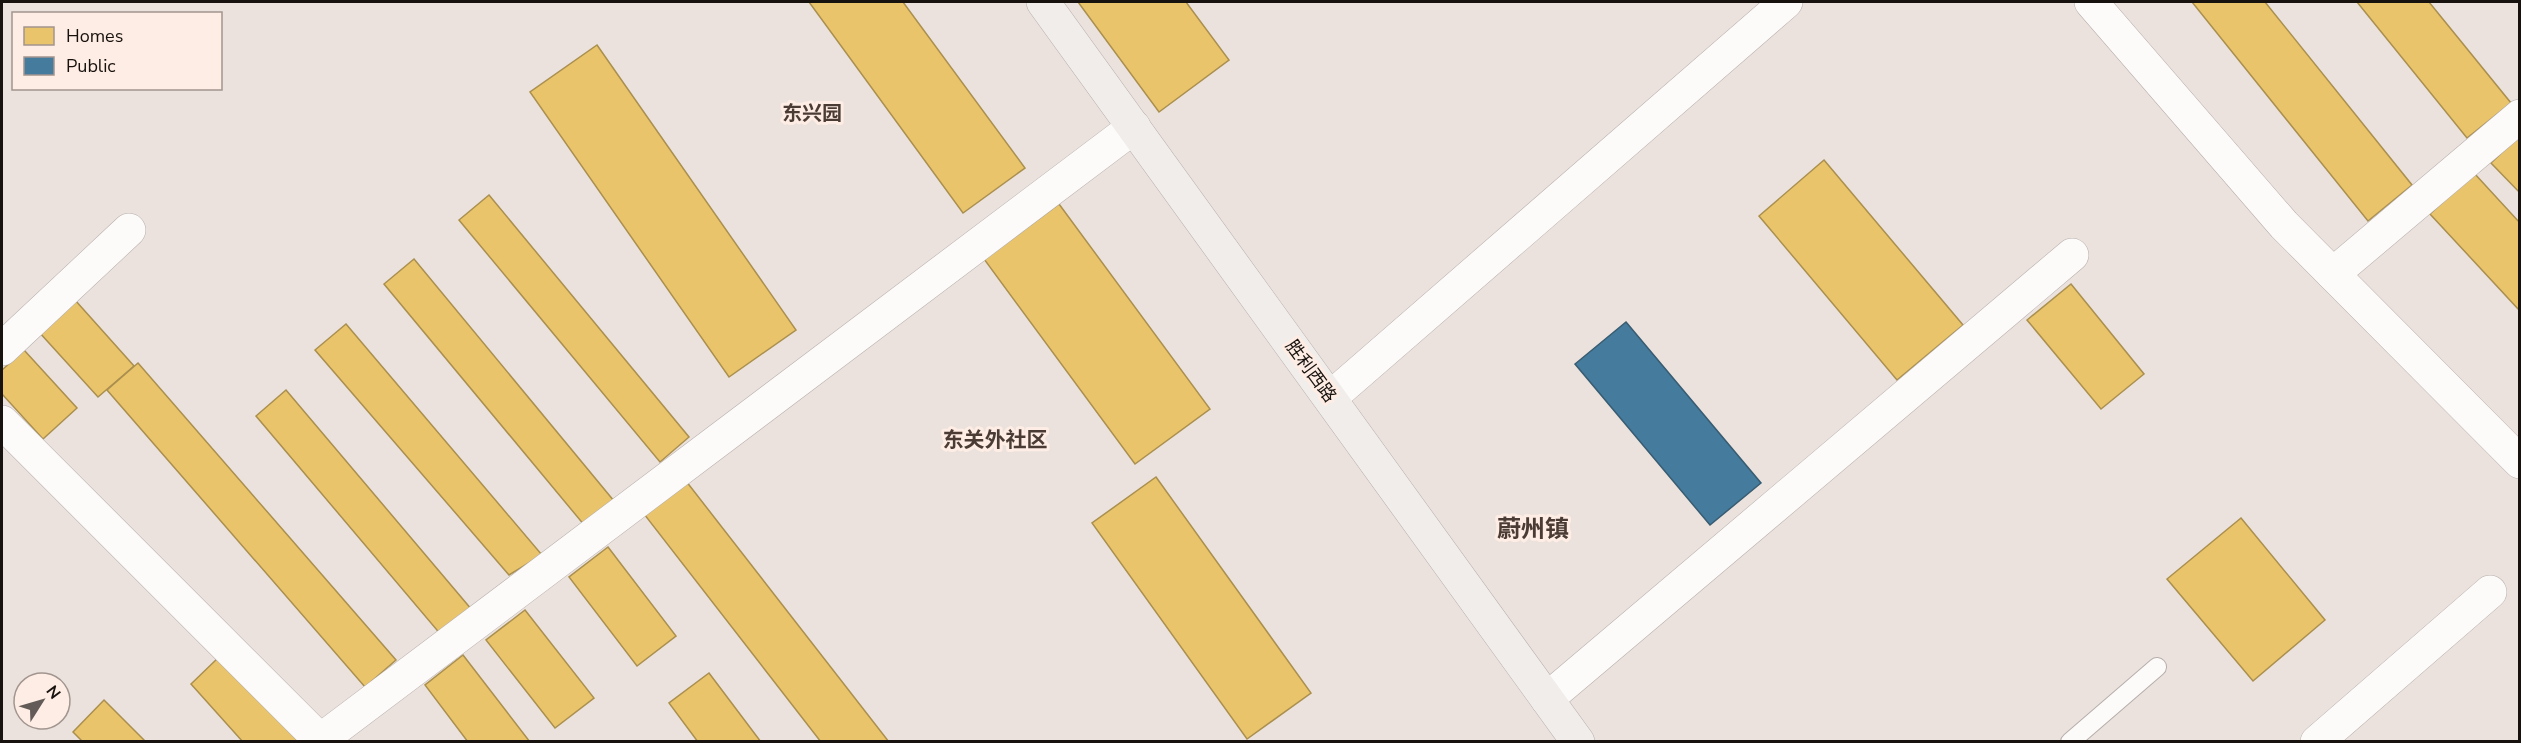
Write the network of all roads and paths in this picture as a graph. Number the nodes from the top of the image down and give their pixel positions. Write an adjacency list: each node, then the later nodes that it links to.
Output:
1 (1043, 2): 5 (main road, 胜利西路)
2 (1786, 2): 10 (street)
3 (2091, 2): 8 (street)
4 (2520, 116): 8 (street)
5 (1134, 127): 10 (main road, 胜利西路); 16 (street)
6 (129, 230): 9 (street)
7 (2072, 255): 15 (street)
8 (2333, 274): 12 (street)
9 (2, 349)
10 (1330, 398): 15 (main road, 胜利西路)
11 (2, 422): 16 (street)
12 (2520, 462)
13 (2490, 592): 19 (street)
14 (2157, 667): 18 (lane)
15 (1547, 699): 17 (main road, 胜利西路)
16 (320, 741)
17 (1578, 741)
18 (2070, 741)
19 (2318, 741)

